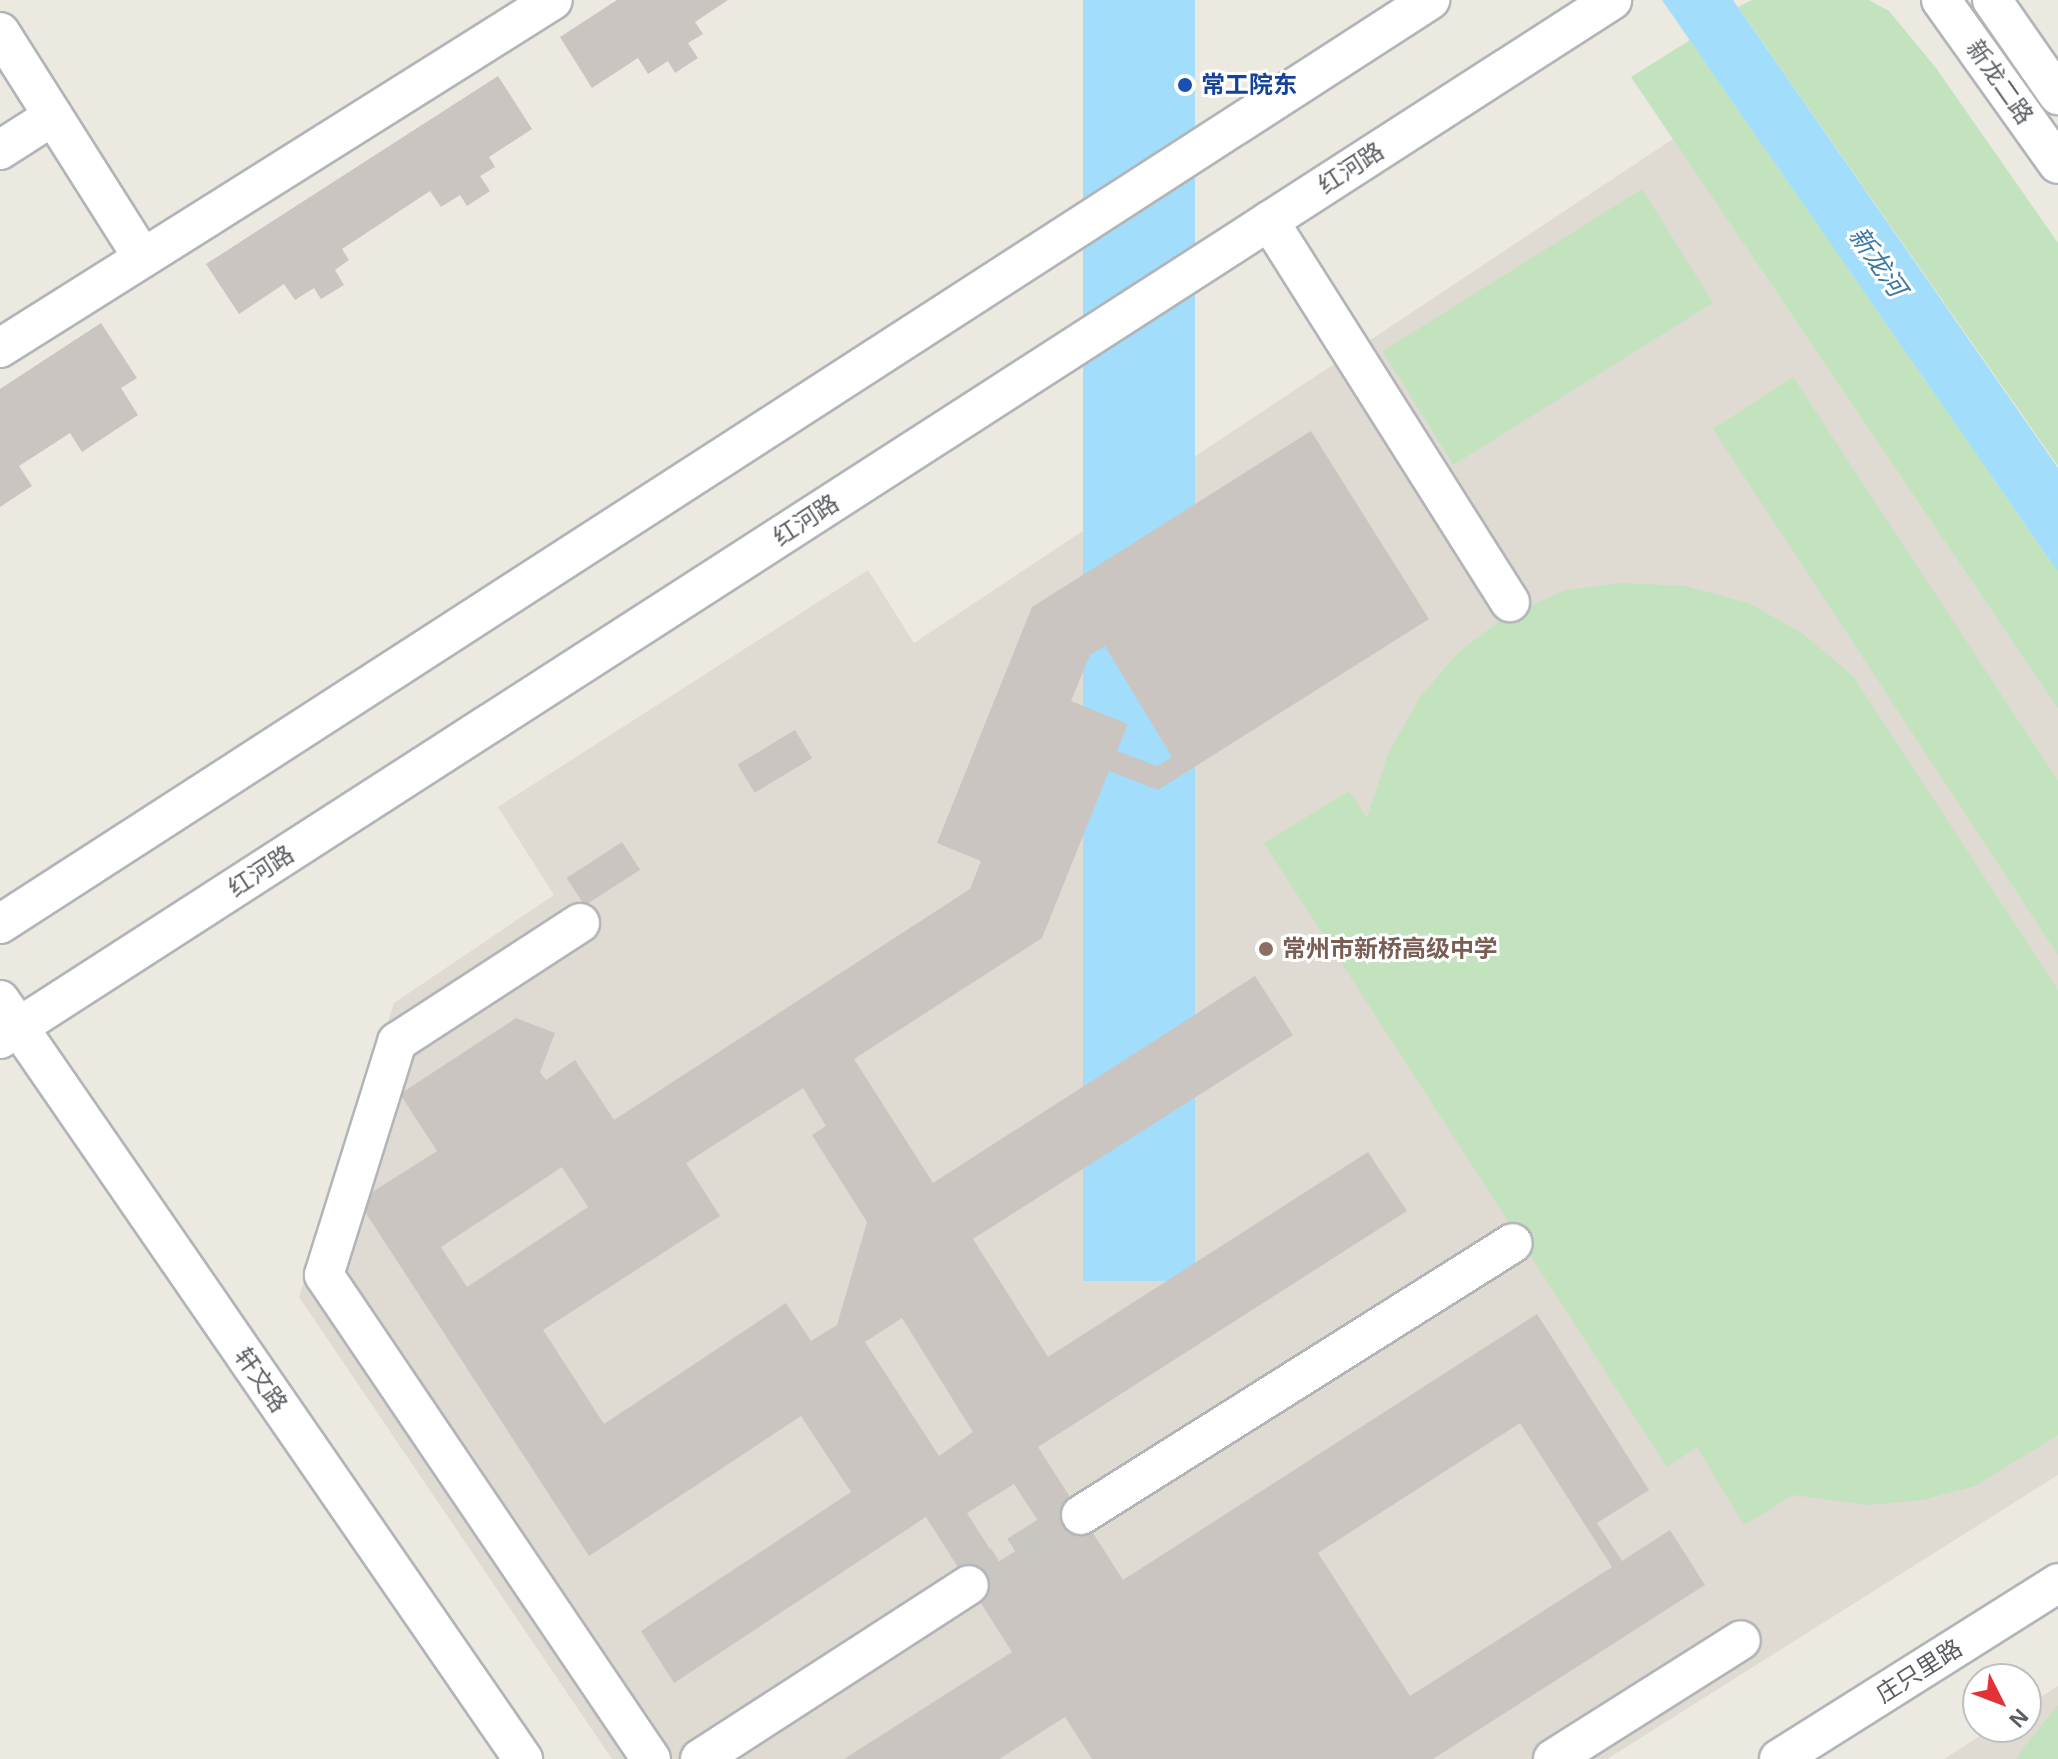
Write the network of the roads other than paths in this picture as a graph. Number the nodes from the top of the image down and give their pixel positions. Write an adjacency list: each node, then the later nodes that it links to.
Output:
1 (553, 0): 12 (street)
2 (1430, 0): 16 (street)
3 (1612, 0): 11 (street, 红河路)
4 (1941, 0): 10 (street, 新龙二路)
5 (1992, 0): 7 (street, 新龙二路)
6 (0, 32): 8 (street)
7 (2058, 95)
8 (53, 116): 9 (street); 12 (street)
9 (0, 150)
10 (2058, 164)
11 (1269, 221): 14 (street); 17 (street, 红河路)
12 (143, 258): 13 (street)
13 (0, 348)
14 (1510, 602)
15 (580, 923): 25 (street)
16 (0, 924)
17 (6, 1022): 24 (street, 轩文路)
18 (1513, 1243): 19 (street)
19 (1081, 1515)
20 (2058, 1583): 23 (street, 庄只里路)
21 (969, 1585): 26 (street)
22 (1741, 1640): 27 (street)
23 (1801, 1753)
24 (523, 1759)
25 (651, 1759)
26 (700, 1759)
27 (1553, 1759)

